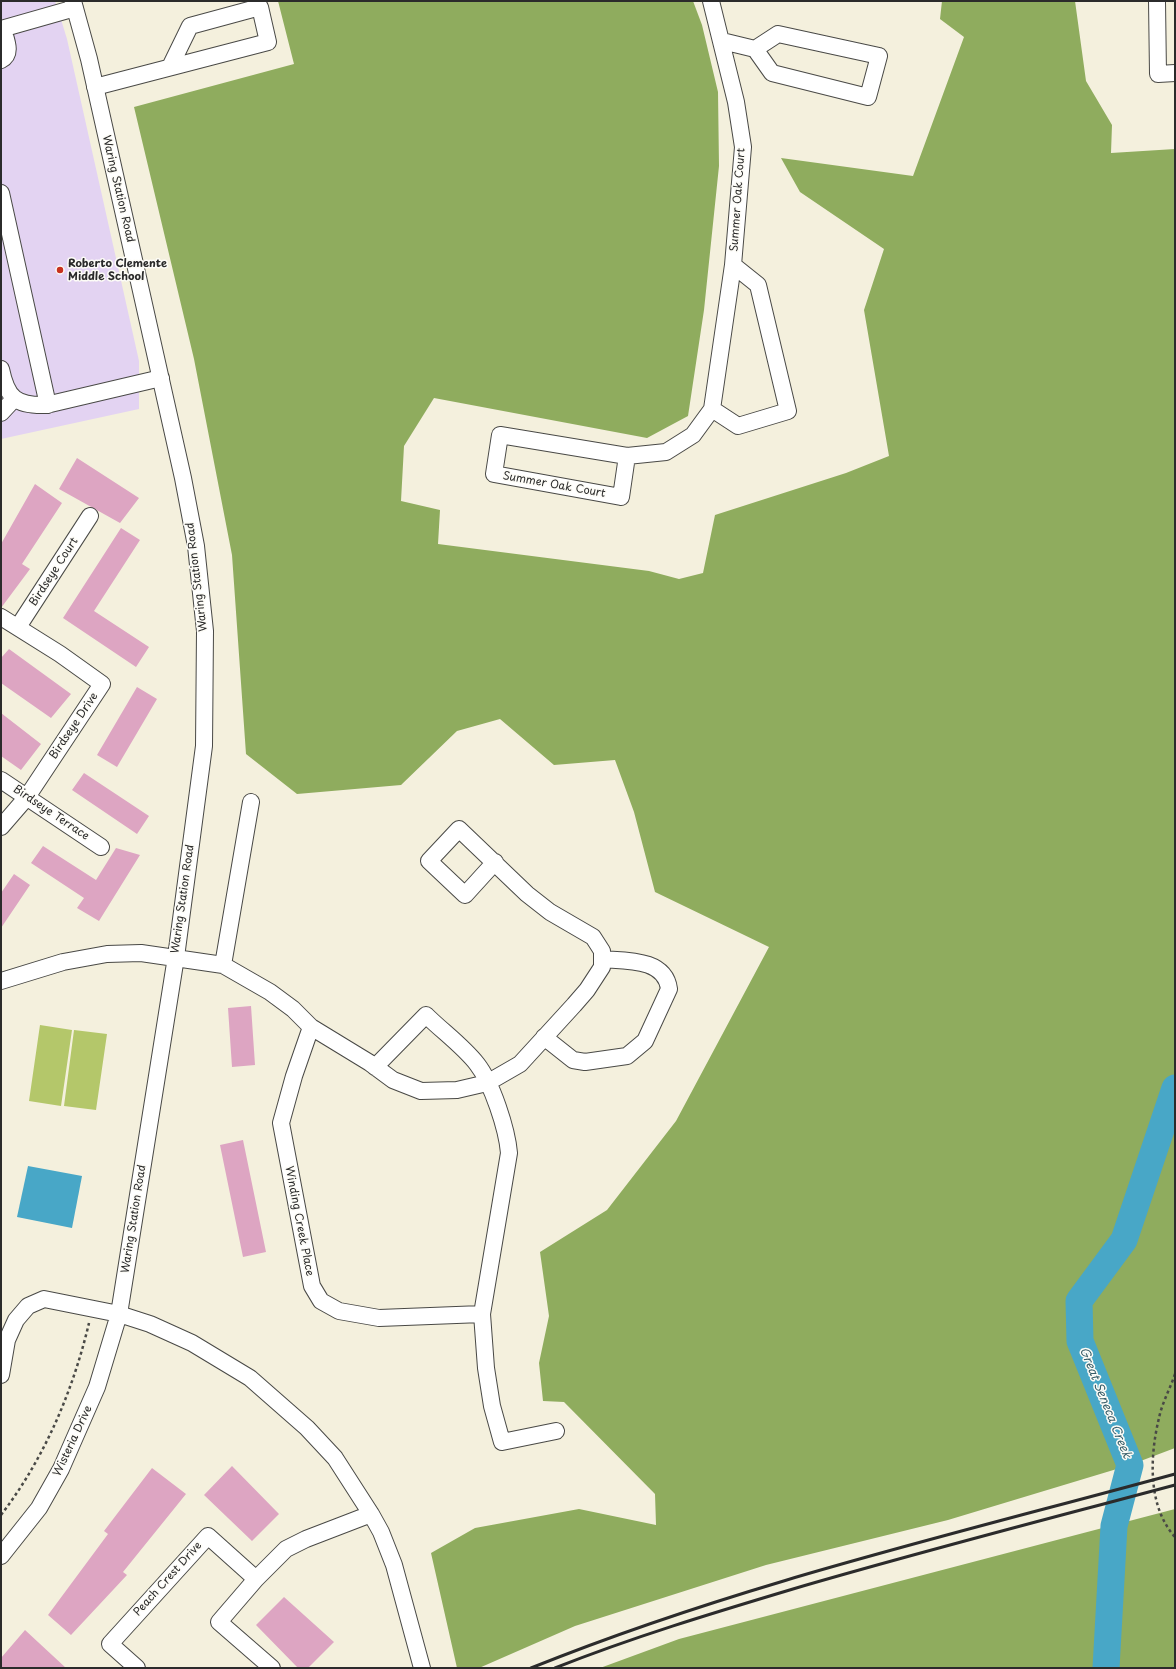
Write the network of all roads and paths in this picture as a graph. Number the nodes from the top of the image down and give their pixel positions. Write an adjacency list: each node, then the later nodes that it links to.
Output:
1 (710, 1): 5 (street, Summer Oak Court)
2 (1157, 1): 9 (street)
3 (74, 5): 4 (street); 10 (street, Waring Station Road)
4 (2, 29): 7 (street)
5 (722, 41): 6 (street); 12 (street, Summer Oak Court)
6 (755, 49): 6 (street)
7 (1, 60)
8 (170, 67): 8 (street); 10 (street)
9 (1175, 73)
10 (95, 87): 14 (street, Waring Station Road)
11 (1, 193): 16 (street)
12 (733, 265): 17 (street, Summer Oak Court); 17 (street, Summer Oak Court)
13 (1, 369): 15 (street)
14 (161, 378): 16 (street); 29 (street, Waring Station Road)
15 (14, 399): 16 (street); 18 (street)
16 (48, 405)
17 (712, 409): 19 (street, Summer Oak Court)
18 (1, 413)
19 (627, 456): 19 (street, Summer Oak Court)
20 (90, 516): 22 (street, Birdseye Court)
21 (1, 617): 22 (street, Birdseye Drive)
22 (18, 627): 24 (street, Birdseye Drive)
23 (1, 780): 24 (street, Birdseye Terrace)
24 (27, 797): 26 (street, Birdseye Drive); 27 (street, Birdseye Terrace)
25 (251, 802): 31 (street)
26 (1, 827)
27 (101, 847)
28 (495, 862): 30 (street)
29 (176, 957): 31 (street); 32 (street); 38 (street, Waring Station Road)
30 (602, 959): 34 (street); 34 (street)
31 (223, 965): 33 (street)
32 (1, 981)
33 (311, 1028): 35 (street); 39 (street, Winding Creek Place)
34 (544, 1037): 36 (street)
35 (375, 1067): 36 (street); 36 (street)
36 (487, 1082): 39 (street)
37 (92, 1308): 38 (street); 40 (street); 45 (path)
38 (119, 1314): 44 (street); 47 (street, Wisteria Drive)
39 (482, 1314): 43 (street)
40 (6, 1327): 42 (street)
41 (1175, 1374): 46 (path)
42 (1, 1375)
43 (556, 1431)
44 (371, 1514): 48 (street); 51 (street)
45 (1, 1515)
46 (1175, 1537)
47 (1, 1556)
48 (256, 1579): 49 (street, Peach Crest Drive); 50 (street)
49 (137, 1668)
50 (272, 1668)
51 (422, 1668)

